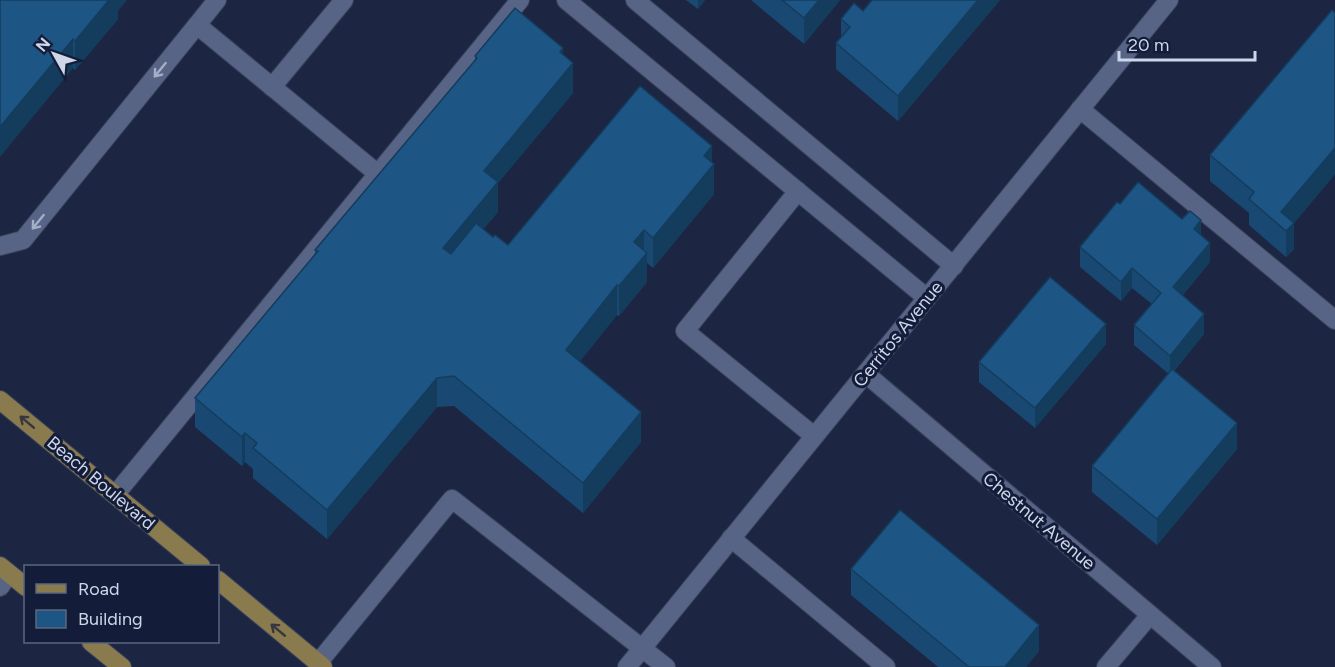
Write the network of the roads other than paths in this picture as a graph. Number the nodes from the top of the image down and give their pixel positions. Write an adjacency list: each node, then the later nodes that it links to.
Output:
1 (217, 0): 7 (street)
2 (344, 0): 8 (street)
3 (520, 0): 10 (street)
4 (566, 0): 11 (street)
5 (635, 0): 13 (street)
6 (1169, 0): 9 (street, Cerritos Avenue)
7 (197, 25): 8 (street); 12 (street, one-way to 12)
8 (272, 87): 10 (street)
9 (1080, 109): 13 (street, Cerritos Avenue); 15 (street)
10 (378, 174): 19 (street)
11 (798, 191): 14 (street); 18 (street)
12 (0, 246)
13 (954, 266): 14 (street, Cerritos Avenue)
14 (927, 298): 16 (street, Cerritos Avenue)
15 (1335, 320)
16 (866, 374): 18 (street, Cerritos Avenue); 25 (street, Chestnut Avenue)
17 (0, 400): 19 (main road, Beach Boulevard, one-way to 17)
18 (814, 436): 20 (street, Cerritos Avenue)
19 (115, 495): 21 (main road, Beach Boulevard)
20 (731, 538): 27 (street, Cerritos Avenue); 32 (street)
21 (199, 565)
22 (3, 576): 24 (main road)
23 (219, 581): 28 (main road, one-way to 23)
24 (24, 586)
25 (1150, 615): 33 (street); 34 (street, Chestnut Avenue)
26 (92, 643): 29 (main road)
27 (643, 648): 28 (street); 30 (street, Cerritos Avenue); 31 (street)
28 (320, 665)
29 (122, 667)
30 (627, 667)
31 (666, 667)
32 (886, 667)
33 (1106, 667)
34 (1212, 667)

